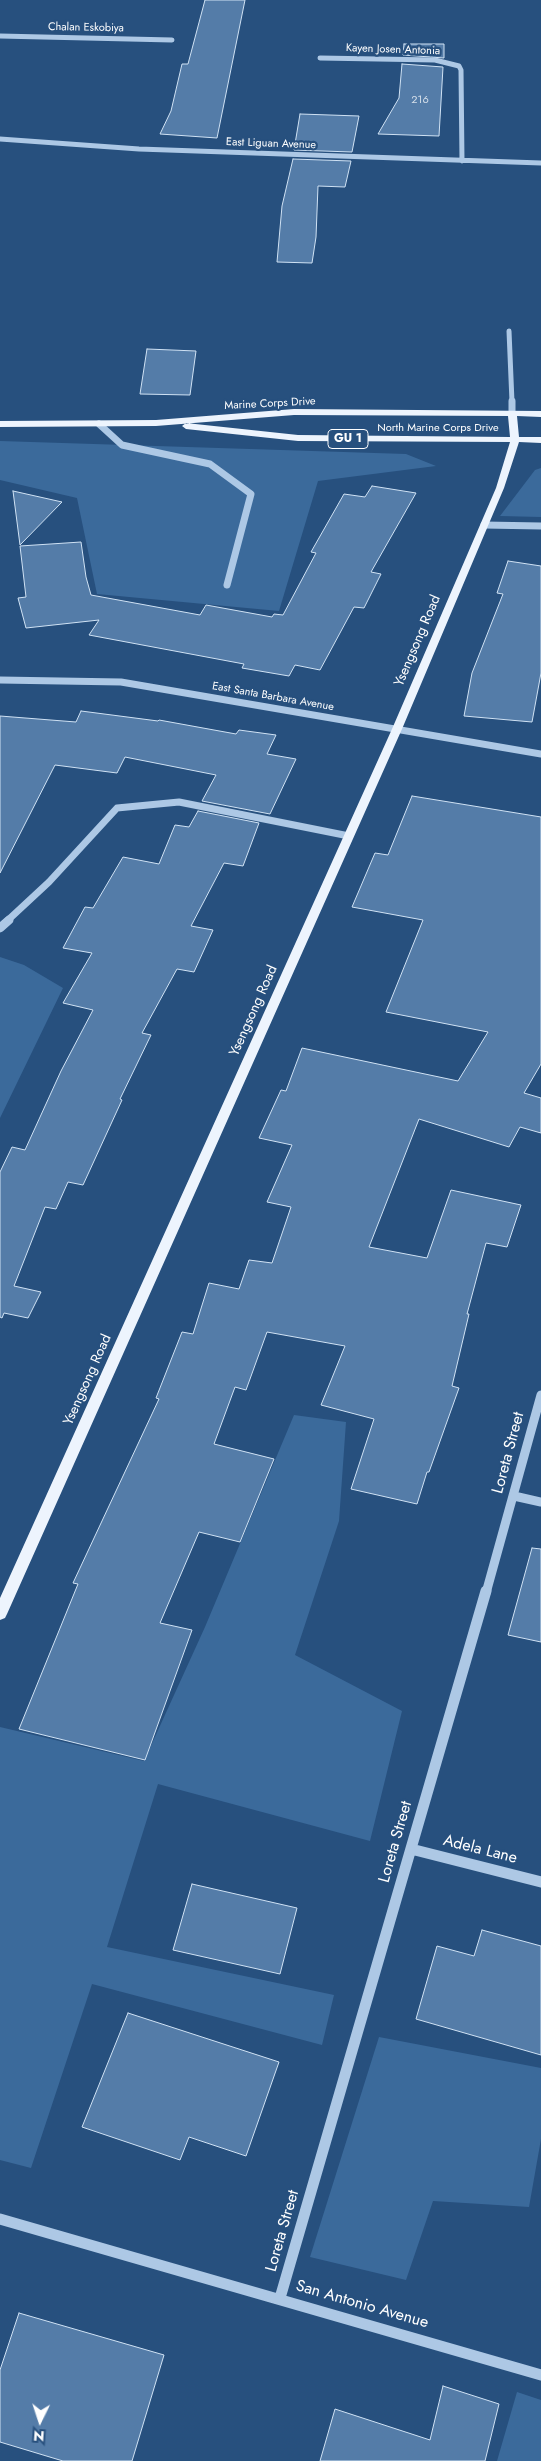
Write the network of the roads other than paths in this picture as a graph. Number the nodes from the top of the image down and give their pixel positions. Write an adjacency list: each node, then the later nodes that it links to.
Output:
1 (0, 36): 2 (street, Chalan Eskobiya)
2 (172, 40)
3 (320, 58): 5 (street, Kayen Josen Antonia)
4 (0, 139): 5 (street, East Liguan Avenue)
5 (462, 161): 6 (street, East Liguan Avenue)
6 (541, 163)
7 (510, 331): 8 (street)
8 (512, 414): 9 (main road, Marine Corps Drive / GU 1); 10 (main road, Marine Corps Drive / GU 1); 13 (main road, Ysengsong Road)
9 (541, 414)
10 (156, 423): 12 (main road, Marine Corps Drive / GU 1); 13 (main road, North Marine Corps Drive / GU 1)
11 (0, 424): 12 (main road, Marine Corps Drive / GU 1)
12 (99, 424): 17 (street)
13 (515, 440): 14 (main road, North Marine Corps Drive / GU 1); 15 (main road, Ysengsong Road)
14 (541, 440)
15 (484, 525): 16 (street); 19 (main road, Ysengsong Road)
16 (541, 526)
17 (227, 585)
18 (0, 680): 19 (street, East Santa Barbara Avenue)
19 (396, 729): 20 (street, East Santa Barbara Avenue); 21 (main road, Ysengsong Road)
20 (541, 754)
21 (349, 836): 22 (street); 26 (main road, Ysengsong Road)
22 (0, 928)
23 (541, 1395): 24 (street, Loreta Street)
24 (514, 1496): 25 (street); 27 (street, Loreta Street)
25 (541, 1502)
26 (0, 1614)
27 (411, 1849): 28 (street, Adela Lane); 30 (street, Loreta Street)
28 (541, 1882)
29 (0, 2218): 30 (street, San Antonio Avenue)
30 (280, 2298): 31 (street, San Antonio Avenue)
31 (541, 2375)

